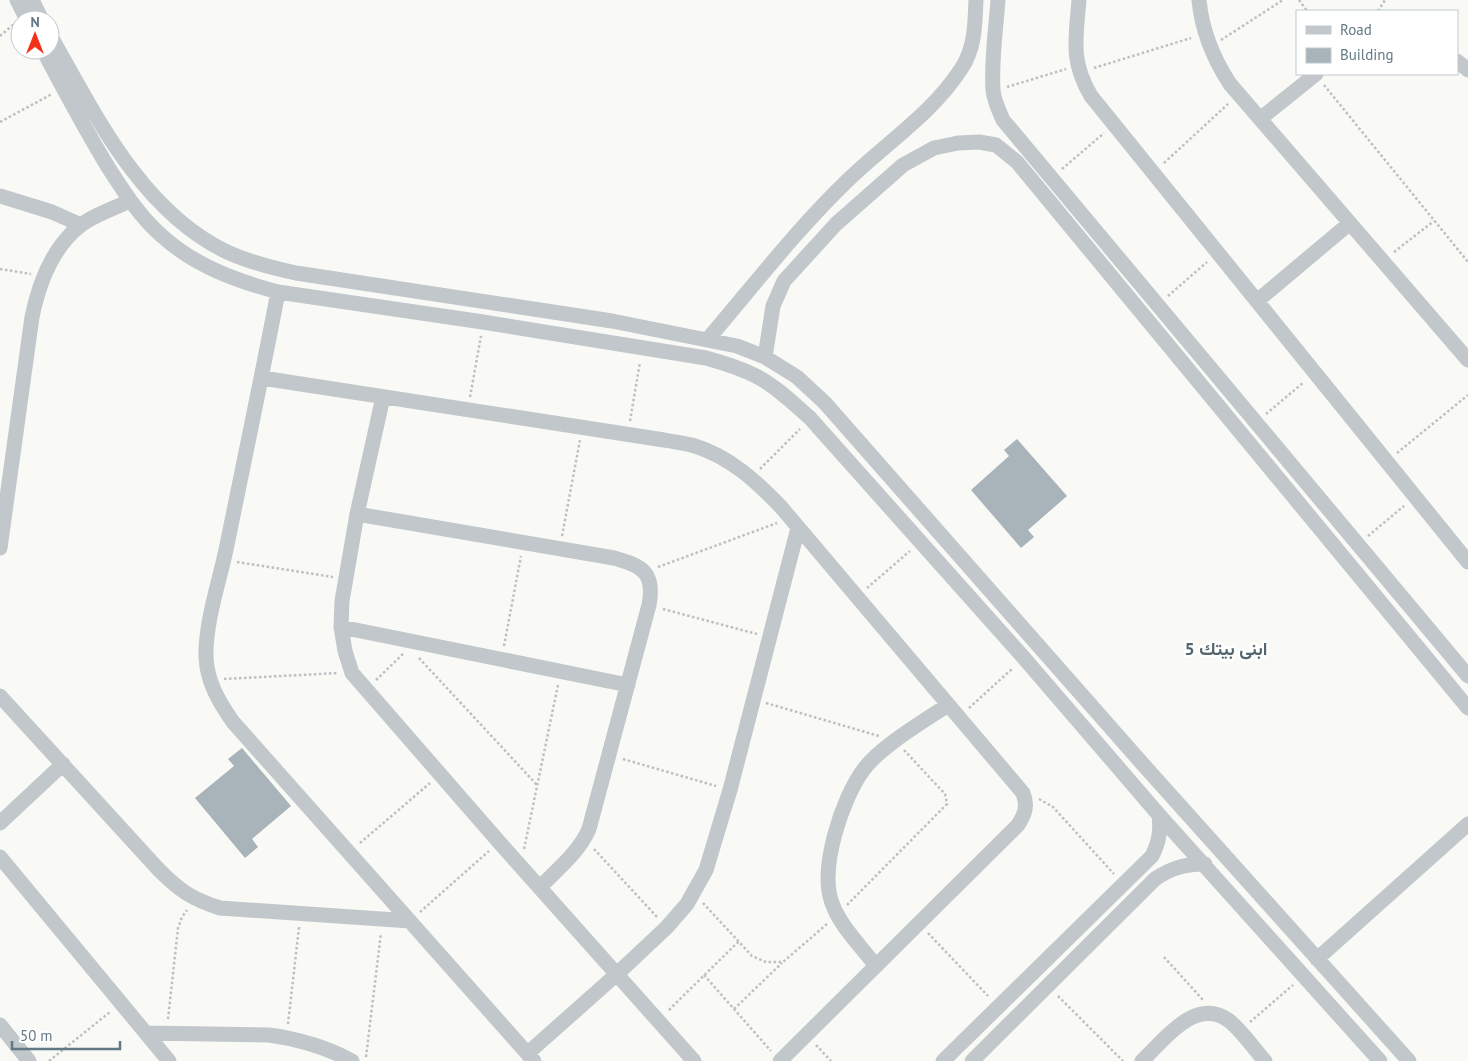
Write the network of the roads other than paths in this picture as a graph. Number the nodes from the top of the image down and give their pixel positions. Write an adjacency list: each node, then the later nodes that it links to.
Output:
1 (976, 0): 5 (street)
2 (998, 0): 6 (street)
3 (1079, 0): 22 (street)
4 (1199, 0): 12 (street)
5 (972, 46): 6 (street); 14 (street)
6 (994, 48): 13 (street)
7 (60, 53): 23 (street)
8 (48, 60): 18 (street)
9 (1458, 62): 10 (street)
10 (1468, 70)
11 (1315, 75): 12 (street)
12 (1260, 120): 19 (street)
13 (1020, 141): 15 (street); 32 (street)
14 (885, 147): 16 (street); 23 (street)
15 (1006, 152): 16 (street); 33 (street)
16 (903, 165): 24 (street)
17 (0, 196): 20 (street)
18 (129, 201): 20 (street); 21 (street)
19 (1350, 223): 22 (street); 25 (street)
20 (81, 225): 30 (street)
21 (278, 292): 26 (street); 41 (street)
22 (1257, 301): 31 (street)
23 (708, 339): 24 (street)
24 (765, 357): 50 (street)
25 (1468, 360)
26 (262, 378): 27 (street); 49 (street)
27 (383, 397): 28 (street); 29 (street)
28 (357, 514): 34 (street); 36 (street)
29 (794, 523): 38 (street); 52 (street)
30 (0, 548)
31 (1468, 562)
32 (1400, 595): 33 (street); 35 (street)
33 (1386, 609): 39 (street)
34 (341, 627): 36 (street); 48 (street)
35 (1468, 676)
36 (628, 685): 48 (street)
37 (0, 696): 40 (street)
38 (948, 704): 51 (street); 51 (street)
39 (1468, 708)
40 (63, 764): 42 (street); 49 (street)
41 (1159, 815): 45 (street); 46 (street)
42 (0, 823)
43 (1468, 824): 50 (street)
44 (0, 857): 56 (street)
45 (1205, 864): 47 (street); 67 (street)
46 (1143, 867): 47 (street); 53 (street)
47 (1155, 879): 54 (street)
48 (540, 887): 52 (street)
49 (410, 921): 57 (street)
50 (1317, 959): 68 (street)
51 (876, 965): 58 (street)
52 (617, 974): 57 (street); 62 (street)
53 (1029, 977): 54 (street); 63 (street)
54 (1046, 989): 64 (street)
55 (0, 1026): 59 (street)
56 (146, 1033): 60 (street); 61 (street)
57 (531, 1057)
58 (776, 1057)
59 (30, 1061)
60 (169, 1061)
61 (352, 1061)
62 (694, 1061)
63 (943, 1061)
64 (972, 1061)
65 (1142, 1061): 66 (street)
66 (1265, 1061)
67 (1380, 1061)
68 (1409, 1061)

